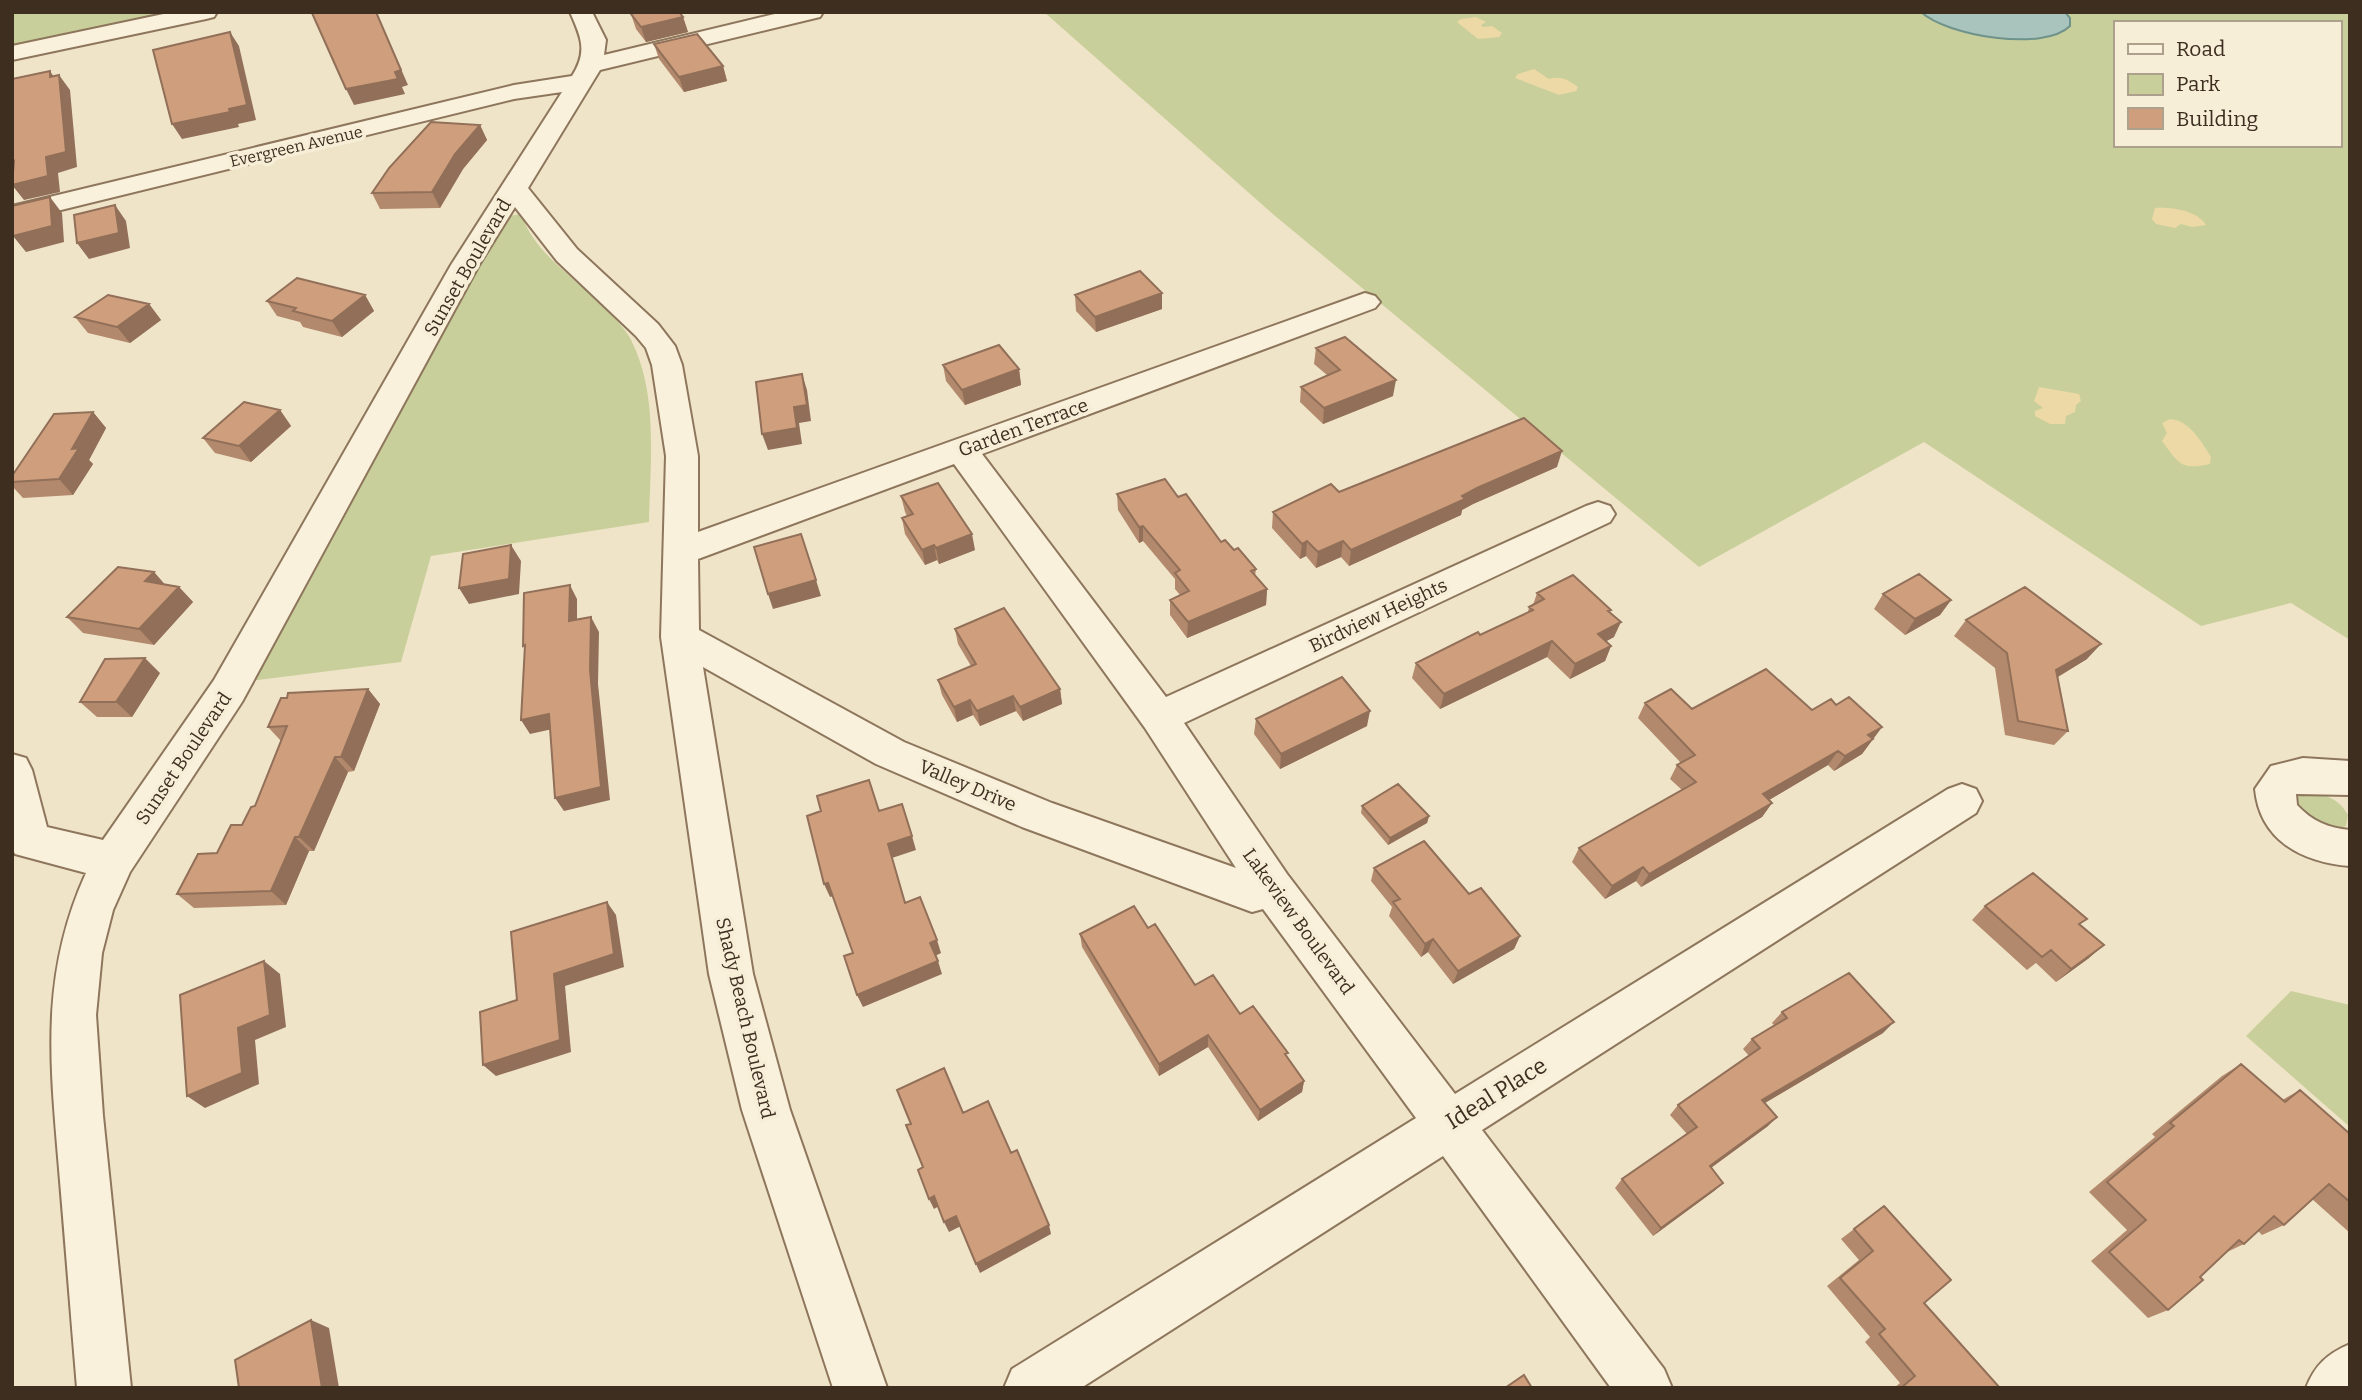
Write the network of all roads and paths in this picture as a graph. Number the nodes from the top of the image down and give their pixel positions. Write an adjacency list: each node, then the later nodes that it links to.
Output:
1 (206, 12): 4 (street)
2 (581, 12): 5 (street)
3 (812, 12): 5 (street, Evergreen Avenue)
4 (12, 53)
5 (586, 73): 6 (street); 7 (street, Evergreen Avenue)
6 (514, 188): 11 (street); 19 (street, Sunset Boulevard)
7 (12, 214)
8 (1365, 302): 9 (street, Garden Terrace)
9 (961, 450): 11 (street, Garden Terrace); 13 (street, Lakeview Boulevard)
10 (1598, 514): 13 (street, Birdview Heights)
11 (681, 552): 12 (street, Shady Beach Boulevard)
12 (680, 636): 20 (street, Valley Drive); 24 (street, Shady Beach Boulevard)
13 (1159, 716): 20 (street, Lakeview Boulevard)
14 (12, 770): 17 (street)
15 (2350, 778): 18 (street)
16 (1962, 801): 21 (street, Ideal Place)
17 (21, 844): 19 (street)
18 (2350, 848)
19 (113, 861): 23 (street, Sunset Boulevard)
20 (1272, 887): 21 (street, Lakeview Boulevard)
21 (1448, 1123): 25 (street, Ideal Place); 26 (street, Lakeview Boulevard)
22 (2350, 1371): 27 (street)
23 (104, 1388)
24 (860, 1388)
25 (1031, 1388)
26 (1644, 1388)
27 (2333, 1388)

